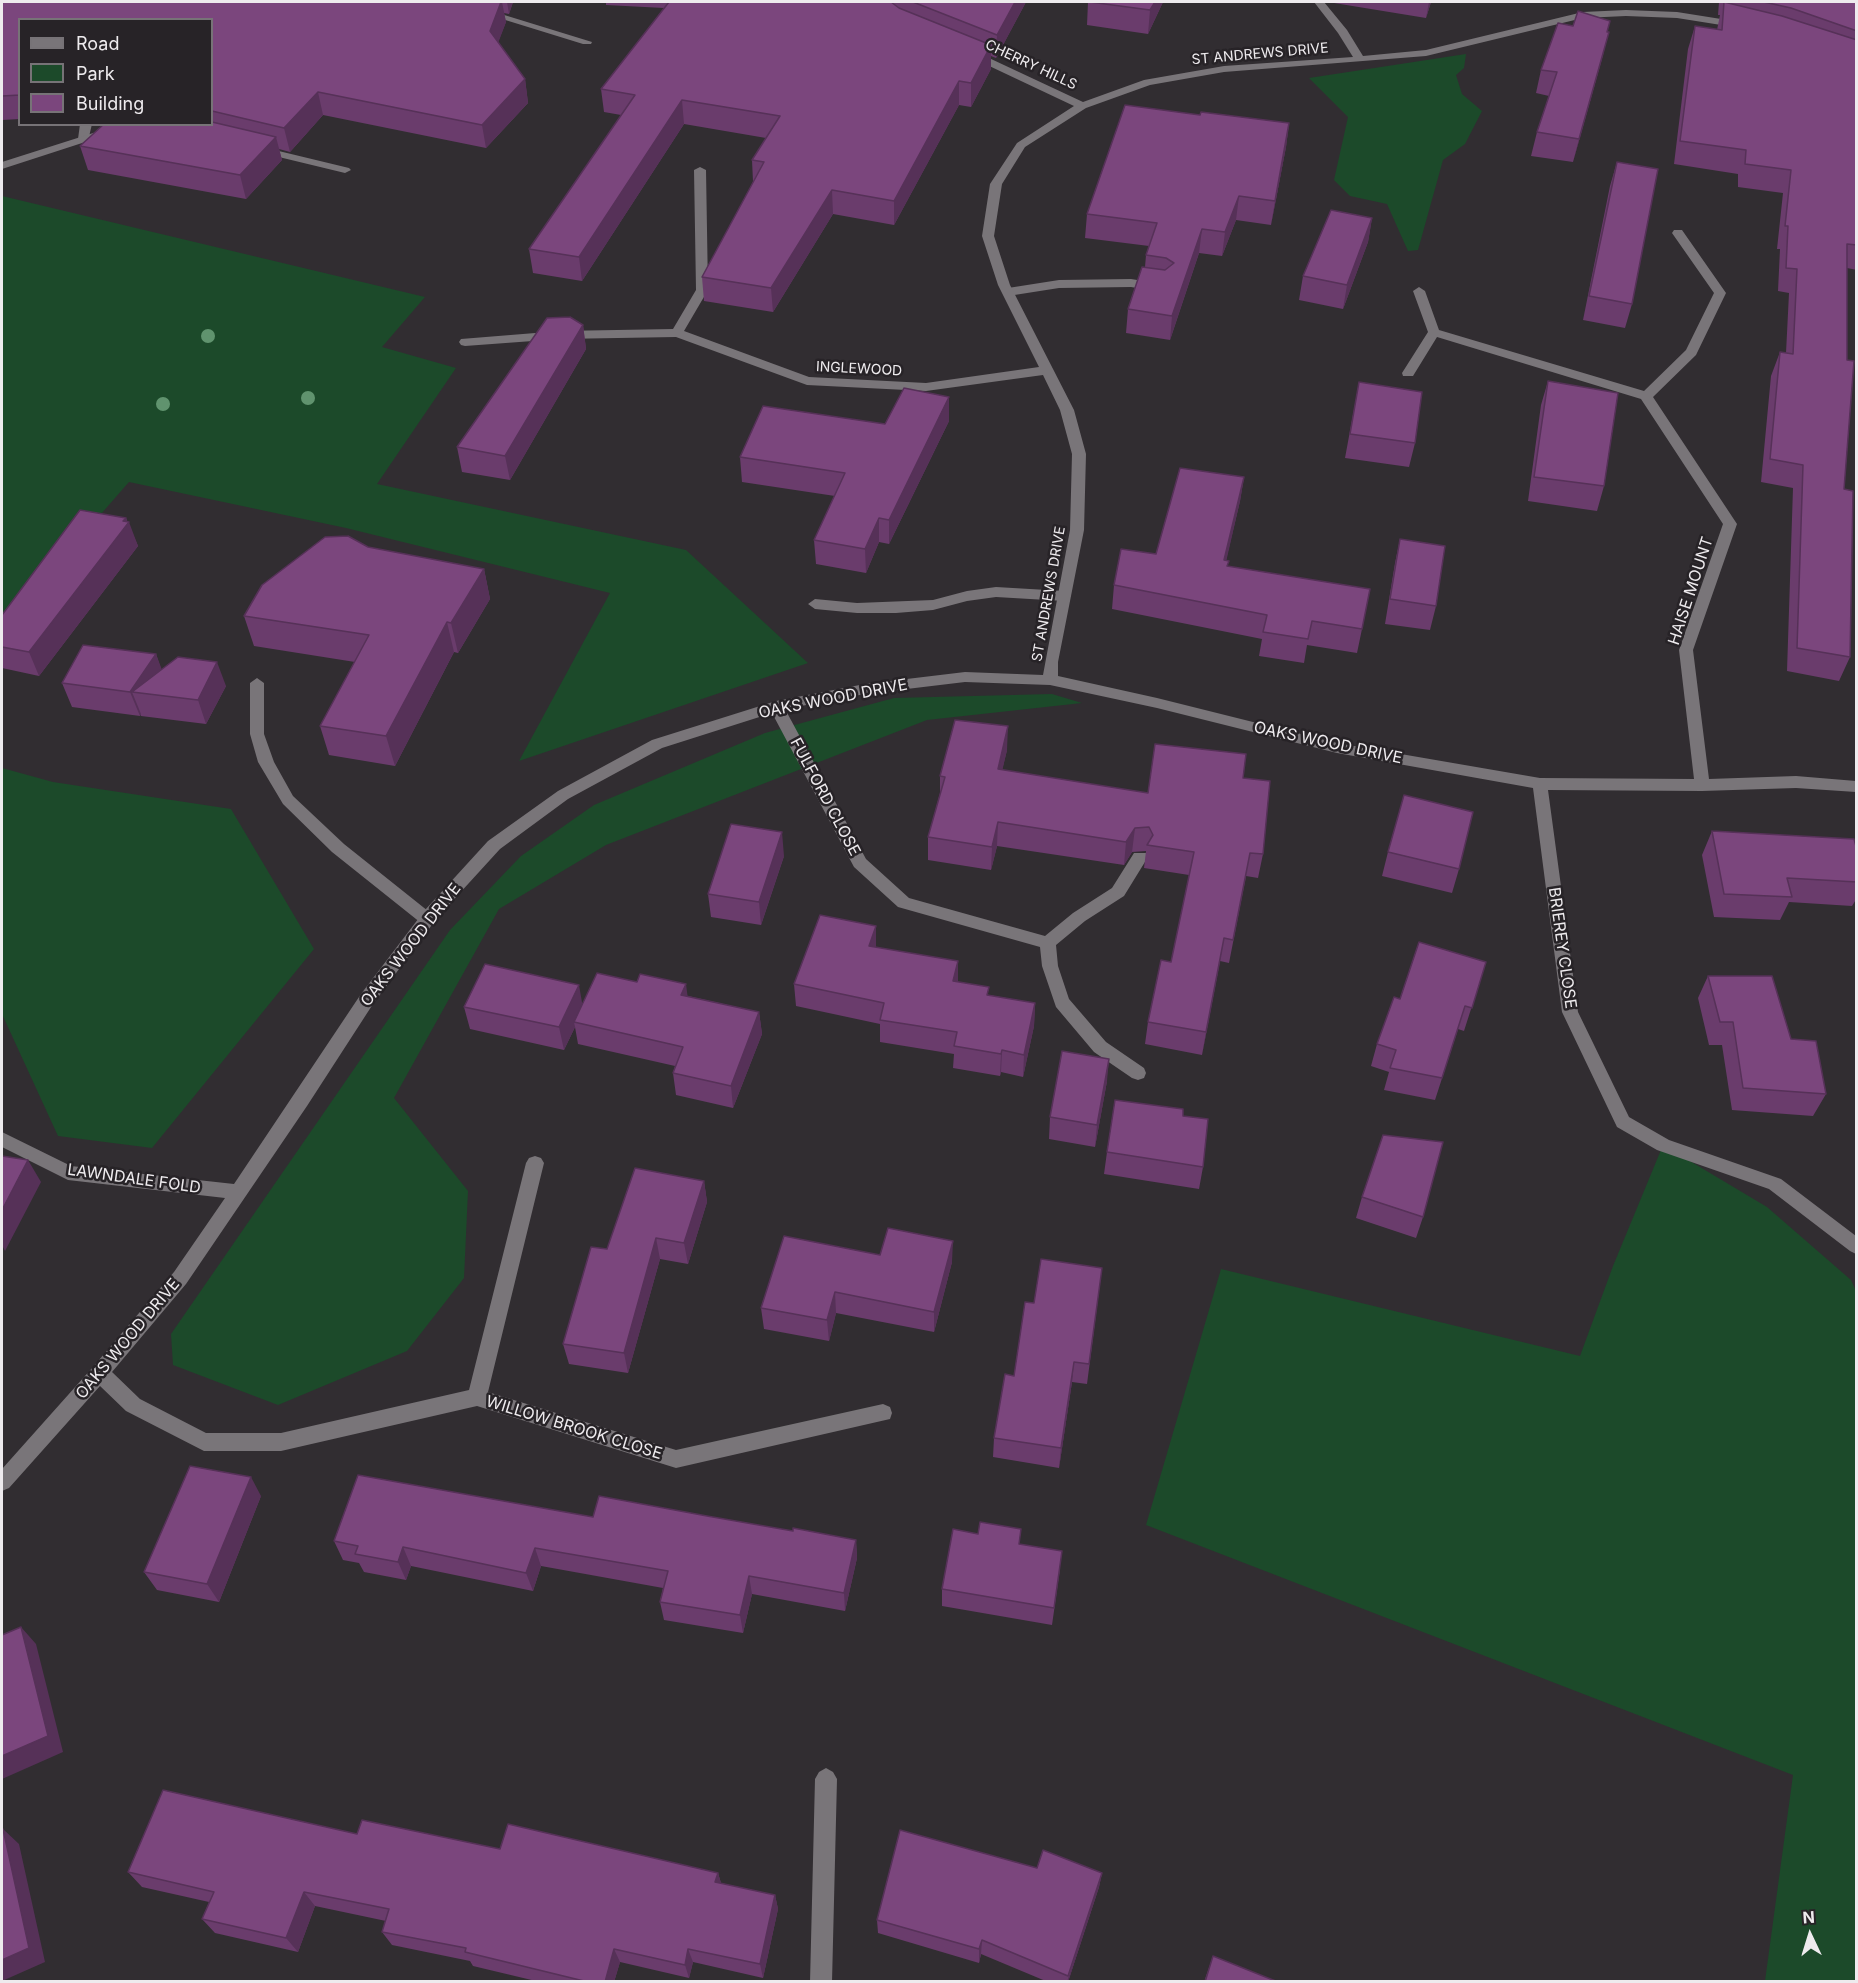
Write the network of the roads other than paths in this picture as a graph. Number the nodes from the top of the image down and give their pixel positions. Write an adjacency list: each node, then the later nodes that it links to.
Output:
1 (452, 2): 6 (street)
2 (1318, 2): 8 (street)
3 (1676, 2): 4 (street)
4 (1677, 15): 5 (street, ST ANDREWS DRIVE); 8 (street, ST ANDREWS DRIVE)
5 (1750, 28)
6 (587, 42)
7 (954, 47): 9 (street, CHERRY HILLS)
8 (1360, 60): 9 (street, ST ANDREWS DRIVE)
9 (1082, 106): 20 (street, ST ANDREWS DRIVE)
10 (86, 126): 12 (street)
11 (121, 127): 12 (street)
12 (84, 139): 14 (street)
13 (240, 145): 15 (street)
14 (2, 166)
15 (345, 170)
16 (700, 170): 22 (street)
17 (1678, 233): 26 (street)
18 (1162, 288): 20 (street)
19 (1419, 291): 21 (street)
20 (1008, 292): 24 (street, ST ANDREWS DRIVE)
21 (1434, 332): 25 (street); 26 (street)
22 (677, 333): 23 (street, INGLEWOOD); 24 (street, INGLEWOOD)
23 (465, 342)
24 (1047, 370): 27 (street, ST ANDREWS DRIVE)
25 (1408, 373)
26 (1646, 396): 33 (street, HAISE MOUNT)
27 (1064, 596): 28 (street); 29 (street, ST ANDREWS DRIVE)
28 (815, 604)
29 (1050, 680): 31 (street, OAKS WOOD DRIVE); 32 (street, OAKS WOOD DRIVE)
30 (257, 683): 36 (street)
31 (776, 706): 36 (street, OAKS WOOD DRIVE); 37 (street, FULFORD CLOSE)
32 (1540, 784): 33 (street, OAKS WOOD DRIVE); 42 (street, BRIEREY CLOSE)
33 (1702, 785): 34 (street, OAKS WOOD DRIVE)
34 (1857, 787)
35 (1140, 857): 37 (street)
36 (427, 919): 41 (street, OAKS WOOD DRIVE)
37 (1048, 943): 38 (street)
38 (1138, 1073)
39 (2, 1139): 41 (street, LAWNDALE FOLD)
40 (535, 1163): 44 (street, WILLOW BROOK CLOSE)
41 (238, 1192): 43 (street, OAKS WOOD DRIVE)
42 (1857, 1246)
43 (100, 1373): 44 (street, WILLOW BROOK CLOSE); 46 (street, OAKS WOOD DRIVE)
44 (477, 1397): 45 (street, WILLOW BROOK CLOSE)
45 (883, 1413)
46 (2, 1482)
47 (826, 1779): 48 (street)
48 (821, 1982)

